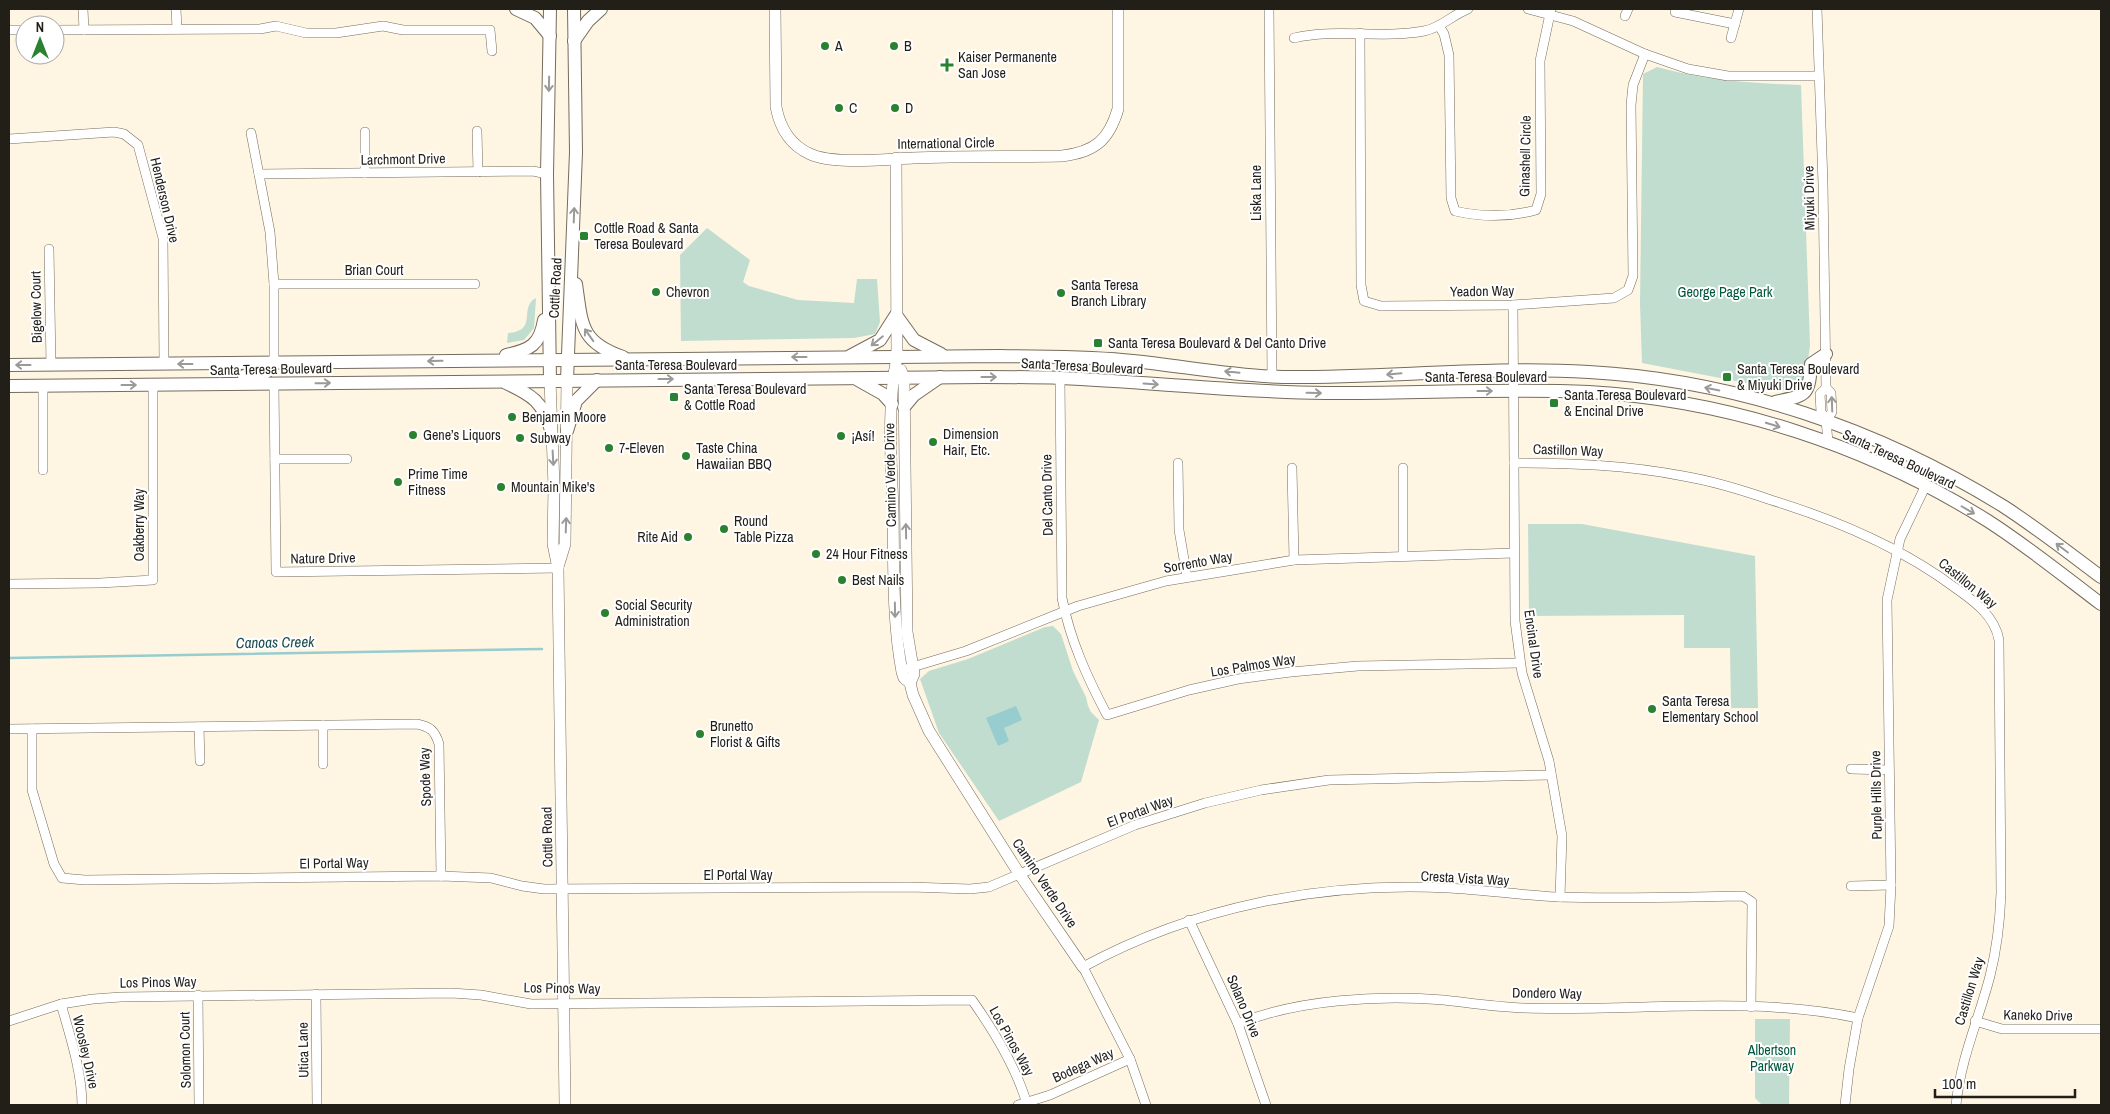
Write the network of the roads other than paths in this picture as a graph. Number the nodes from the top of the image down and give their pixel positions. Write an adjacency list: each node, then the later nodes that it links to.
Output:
1 (83, 9): 20 (street)
2 (176, 9): 18 (street)
3 (516, 9): 22 (main road)
4 (550, 9): 22 (main road, Cottle Road)
5 (574, 9): 25 (main road, Cottle Road)
6 (601, 9): 25 (main road)
7 (775, 9): 33 (street, International Circle)
8 (1118, 9): 33 (street, International Circle)
9 (1269, 9): 58 (street, Liska Lane)
10 (1468, 9): 17 (street)
11 (1528, 9): 14 (street)
12 (1738, 9): 16 (street)
13 (1817, 9): 28 (street, Miyuki Drive)
14 (1551, 12): 17 (street, Ginashell Circle); 27 (street)
15 (1675, 12): 16 (street)
16 (1735, 24): 24 (street)
17 (1439, 26): 21 (street)
18 (177, 29): 20 (street); 26 (street)
19 (65, 30): 20 (street)
20 (84, 30)
21 (1360, 33): 23 (street); 43 (street, Yeadon Way)
22 (550, 36): 37 (main road, Cottle Road, one-way to 37)
23 (1294, 38)
24 (1731, 38)
25 (574, 41): 39 (main road, Cottle Road, one-way to 25)
26 (492, 51)
27 (1645, 54): 28 (street); 43 (street, Yeadon Way)
28 (1818, 76): 45 (street, Miyuki Drive)
29 (477, 131): 34 (street)
30 (365, 132): 35 (street)
31 (251, 133): 36 (street)
32 (9, 139): 53 (street, Henderson Drive)
33 (896, 158): 44 (street, Camino Verde Drive)
34 (478, 172): 35 (street, Larchmont Drive); 37 (street, Larchmont Drive)
35 (365, 173): 36 (street, Larchmont Drive)
36 (259, 174): 40 (street)
37 (547, 174): 42 (main road, Cottle Road)
38 (49, 249): 56 (street, Bigelow Court)
39 (572, 264): 50 (main road, Cottle Road); 51 (main road, one-way to 39)
40 (274, 284): 41 (street, Brian Court); 54 (street)
41 (475, 284)
42 (549, 293): 49 (main road, Cottle Road); 52 (main road)
43 (1513, 305): 57 (street, Encinal Drive)
44 (896, 315): 46 (main road); 47 (main road, one-way to 47); 48 (street, Camino Verde Drive)
45 (1826, 354): 73 (main road); 75 (street, Miyuki Drive)
46 (945, 356): 48 (main road, Santa Teresa Boulevard); 58 (main road, Santa Teresa Boulevard, one-way to 46)
47 (848, 357): 48 (main road, Santa Teresa Boulevard); 51 (main road, Santa Teresa Boulevard, one-way to 51)
48 (897, 357): 62 (street, Camino Verde Drive)
49 (550, 359): 50 (main road, Santa Teresa Boulevard); 52 (main road, Santa Teresa Boulevard); 65 (main road, Cottle Road)
50 (567, 359): 51 (main road, Santa Teresa Boulevard); 63 (main road, Cottle Road)
51 (630, 359)
52 (484, 360): 54 (main road, Santa Teresa Boulevard, one-way to 54)
53 (164, 364): 54 (main road, Santa Teresa Boulevard, one-way to 53); 56 (main road, Santa Teresa Boulevard)
54 (274, 364): 69 (main road)
55 (9, 365): 56 (main road, Santa Teresa Boulevard, one-way to 55)
56 (51, 365)
57 (1513, 370): 58 (main road, Santa Teresa Boulevard, one-way to 58); 72 (street, Encinal Drive); 73 (main road, Santa Teresa Boulevard, one-way to 57)
58 (1272, 377)
59 (940, 378): 60 (main road, Santa Teresa Boulevard, one-way to 60); 62 (main road, Santa Teresa Boulevard); 74 (main road)
60 (1060, 378): 72 (main road, Santa Teresa Boulevard, one-way to 72); 96 (street, Del Canto Drive)
61 (856, 379): 62 (main road, Santa Teresa Boulevard); 64 (main road, Santa Teresa Boulevard, one-way to 61); 74 (main road)
62 (898, 379): 74 (street, Camino Verde Drive)
63 (567, 380): 64 (main road, Santa Teresa Boulevard); 65 (main road, Santa Teresa Boulevard); 77 (street, Cottle Road)
64 (597, 380): 77 (main road)
65 (550, 381): 66 (main road, Santa Teresa Boulevard); 76 (street, Cottle Road)
66 (504, 382): 67 (main road, Santa Teresa Boulevard, one-way to 66); 76 (main road)
67 (274, 384): 69 (main road, Santa Teresa Boulevard); 79 (street, Nature Drive)
68 (153, 385): 69 (main road, Santa Teresa Boulevard); 71 (main road, Santa Teresa Boulevard, one-way to 68); 94 (street, Oakberry Way)
69 (170, 385)
70 (9, 386): 71 (main road, Santa Teresa Boulevard)
71 (43, 386): 85 (street)
72 (1513, 392): 78 (main road, Santa Teresa Boulevard, one-way to 78); 82 (street, Encinal Drive)
73 (1773, 403): 75 (main road, Santa Teresa Boulevard)
74 (898, 406): 98 (street, Camino Verde Drive)
75 (1826, 420): 78 (street, Miyuki Drive); 93 (main road, Santa Teresa Boulevard, one-way to 75)
76 (551, 430): 91 (street, Cottle Road, one-way to 91)
77 (567, 431): 91 (street, Cottle Road, one-way to 77)
78 (1828, 442): 86 (main road, Santa Teresa Boulevard)
79 (275, 459): 80 (street); 91 (street, Nature Drive)
80 (347, 459)
81 (1178, 463): 92 (street)
82 (1514, 463): 87 (street, Castillon Way); 88 (street, Encinal Drive)
83 (1292, 468): 90 (street)
84 (1403, 468): 89 (street)
85 (43, 470)
86 (1926, 485): 87 (street, Purple Hills Drive); 95 (main road, Santa Teresa Boulevard, one-way to 95)
87 (1897, 551): 106 (street, Purple Hills Drive); 123 (street, Castillon Way)
88 (1514, 553): 89 (street, Sorrento Way); 97 (street, Encinal Drive)
89 (1404, 555): 90 (street, Sorrento Way)
90 (1294, 560): 92 (street, Sorrento Way)
91 (558, 568): 112 (street, Cottle Road)
92 (1187, 577): 96 (street, Sorrento Way)
93 (2101, 577)
94 (9, 584)
95 (2101, 604)
96 (1065, 611): 97 (street, Los Palmos Way); 98 (street, Sorrento Way)
97 (1520, 663): 107 (street, Encinal Drive)
98 (907, 669): 108 (street, Camino Verde Drive)
99 (323, 725): 100 (street, Spode Way); 104 (street); 109 (street, Spode Way)
100 (199, 726): 102 (street, Spode Way); 103 (street)
101 (9, 729): 102 (street, Spode Way)
102 (32, 729): 109 (street, El Portal Way)
103 (200, 761)
104 (323, 764)
105 (1851, 769): 106 (street)
106 (1889, 770): 110 (street, Purple Hills Drive)
107 (1551, 775): 108 (street, El Portal Way); 113 (street, Encinal Drive)
108 (1020, 875): 112 (street, El Portal Way); 115 (street, Camino Verde Drive)
109 (440, 876): 112 (street, El Portal Way)
110 (1891, 885): 111 (street); 121 (street, Purple Hills Drive)
111 (1851, 886)
112 (562, 889): 118 (street, Cottle Road)
113 (1560, 897): 114 (street, Cresta Vista Way); 120 (street, Cresta Vista Way)
114 (1189, 920): 115 (street, Cresta Vista Way); 124 (street, Solano Drive)
115 (1083, 967): 126 (street, Camino Verde Drive)
116 (316, 994): 117 (street, Los Pinos Way); 118 (street, Los Pinos Way); 130 (street, Utica Lane)
117 (198, 995): 119 (street, Los Pinos Way); 129 (street, Solomon Court)
118 (564, 1003): 127 (street, Los Pinos Way); 131 (street, Cottle Road)
119 (61, 1004): 122 (street, Los Pinos Way); 128 (street, Woosley Drive)
120 (1751, 1007): 121 (street, Dondero Way); 124 (street, Dondero Way)
121 (1858, 1018): 134 (street, Purple Hills Drive)
122 (9, 1021)
123 (1975, 1021): 125 (street, Kaneko Drive); 135 (street, Castillon Way)
124 (1238, 1024): 133 (street, Solano Drive)
125 (2101, 1029)
126 (1130, 1059): 127 (street, Bodega Way); 132 (street, Camino Verde Drive)
127 (1023, 1104)
128 (82, 1105)
129 (199, 1105)
130 (317, 1105)
131 (565, 1105)
132 (1146, 1105)
133 (1266, 1105)
134 (1845, 1105)
135 (1956, 1105)

